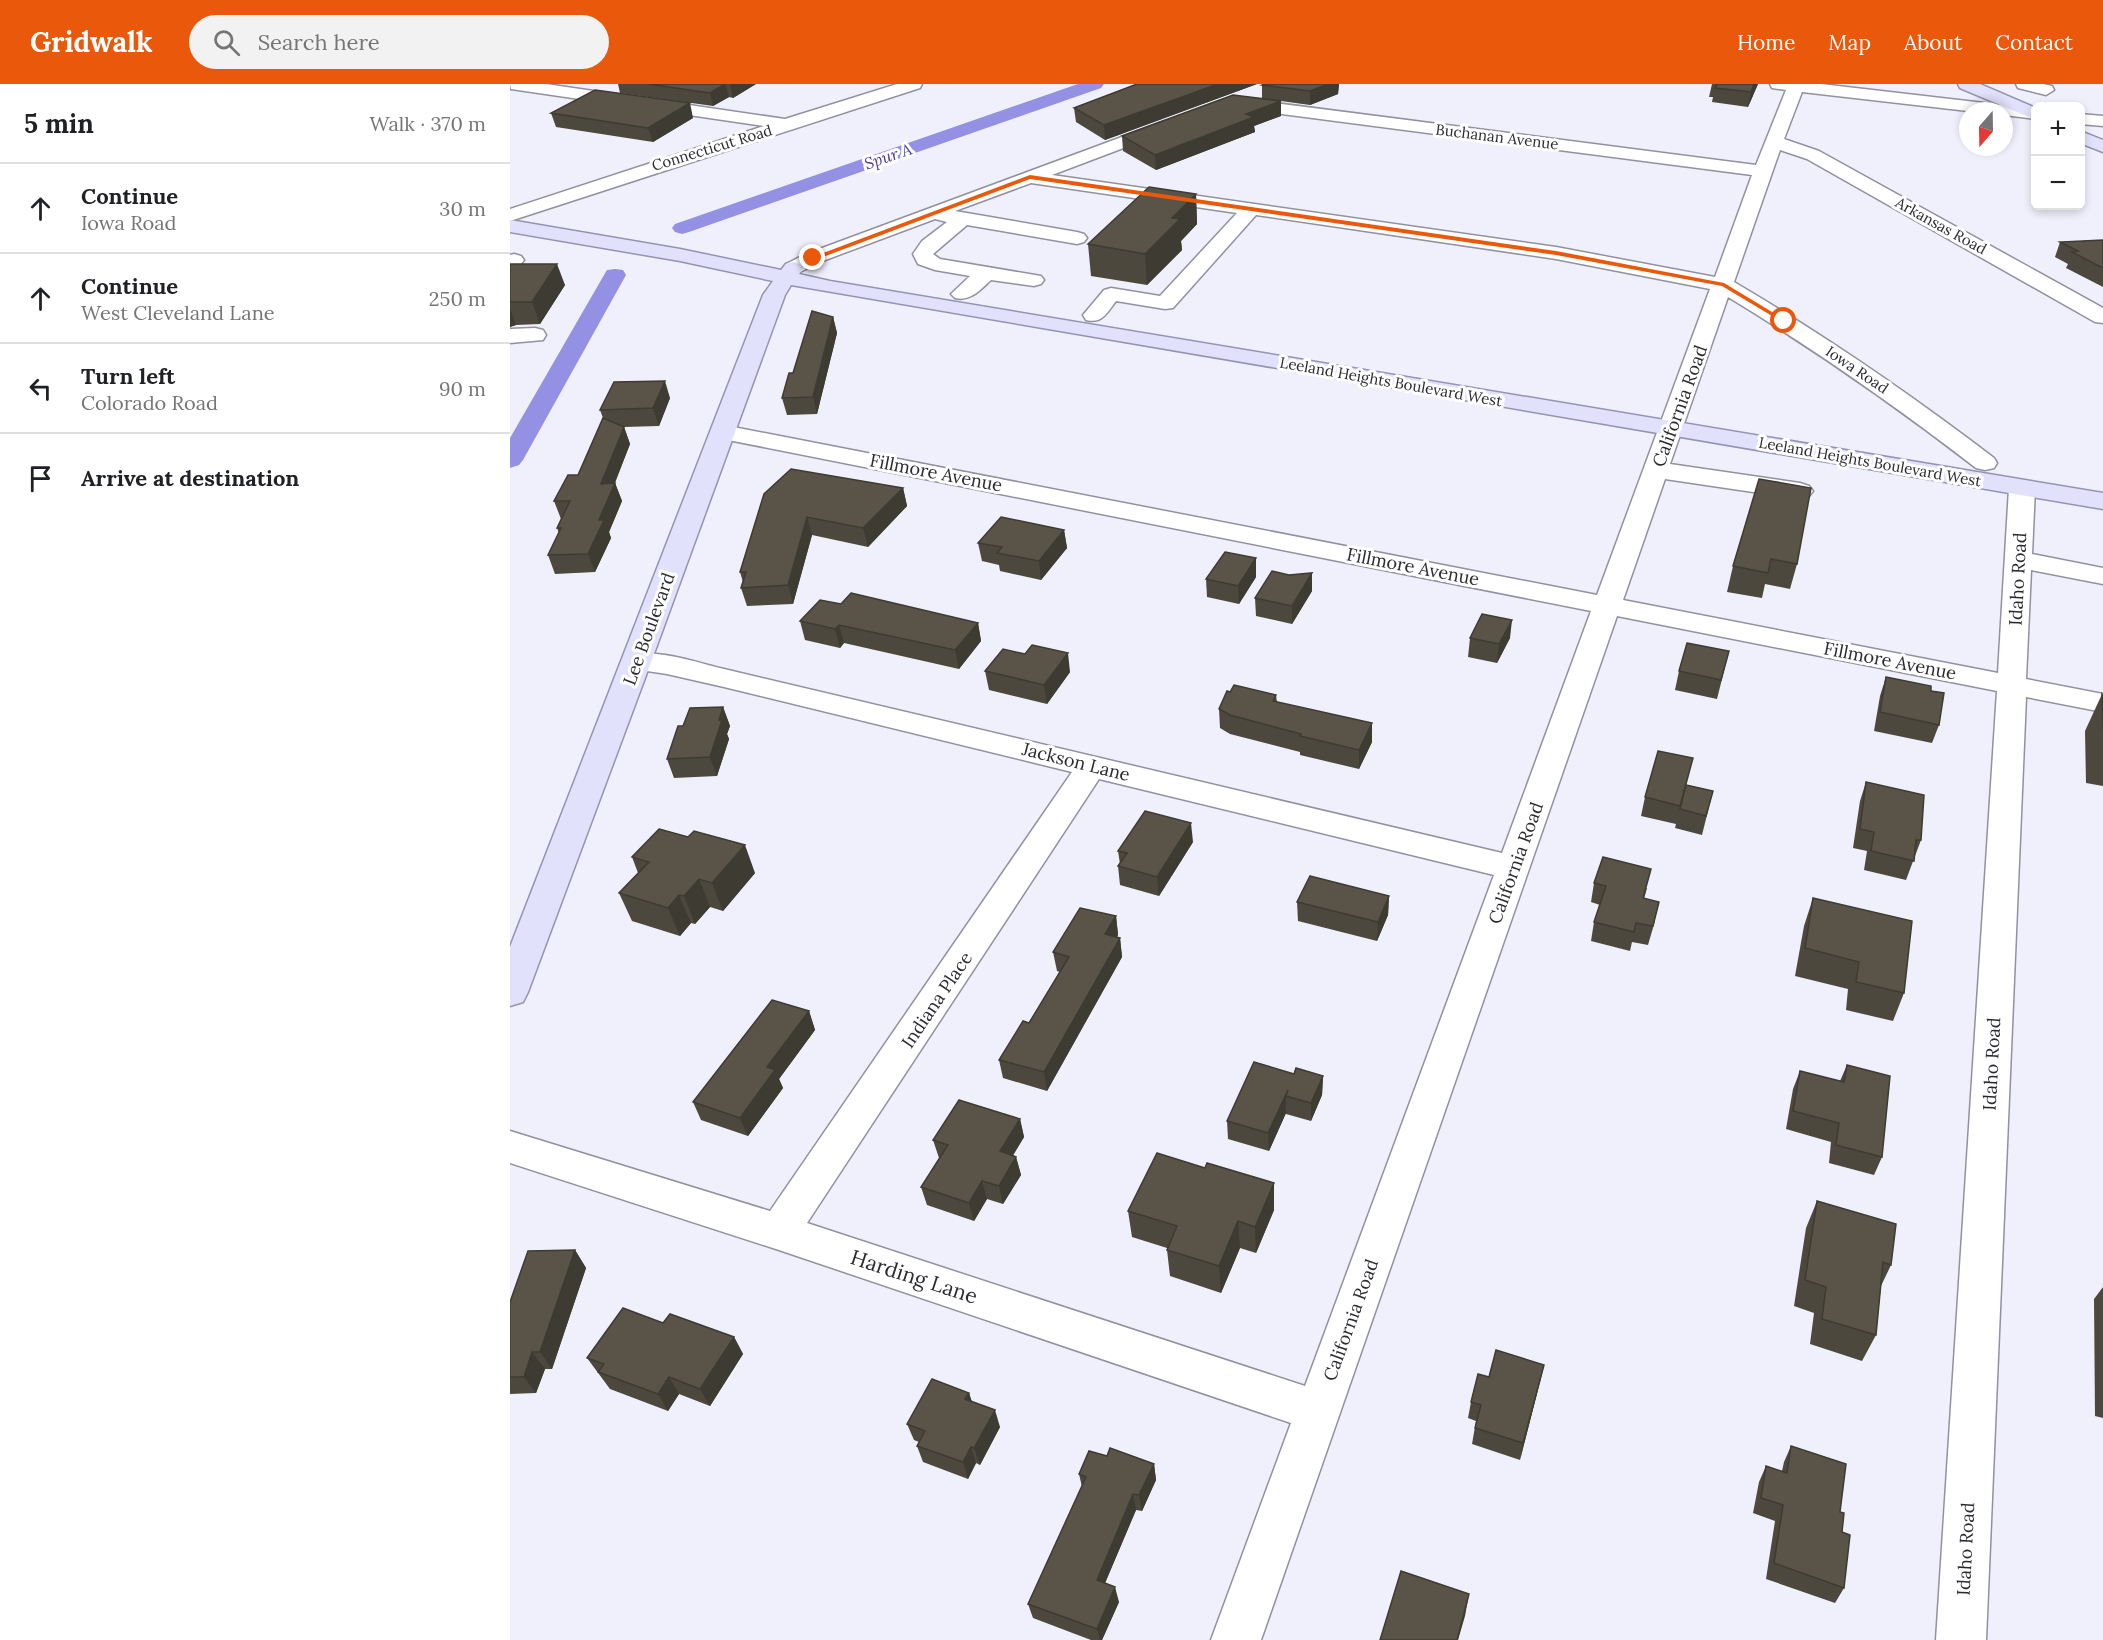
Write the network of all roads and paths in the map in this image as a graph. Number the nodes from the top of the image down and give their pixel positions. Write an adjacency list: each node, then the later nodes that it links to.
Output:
1 (516, 84): 13 (street)
2 (914, 84): 13 (street, Connecticut Road)
3 (1966, 84): 8 (main road)
4 (2024, 84): 7 (street)
5 (1787, 85): 9 (street); 15 (street, California Road)
6 (1270, 88): 17 (street, Buchanan Avenue)
7 (2046, 90)
8 (2031, 113)
9 (2031, 114)
10 (2085, 119): 11 (street)
11 (2103, 121)
12 (1177, 122): 18 (street)
13 (787, 124): 21 (street, Connecticut Road)
14 (2085, 138): 16 (main road)
15 (1775, 142): 17 (street, California Road); 31 (street, Arkansas Road)
16 (2103, 147)
17 (1763, 171): 28 (street, California Road)
18 (1030, 177): 19 (street); 20 (street)
19 (1251, 209): 28 (street); 30 (street)
20 (931, 213): 22 (street); 25 (street)
21 (510, 215)
22 (963, 219): 24 (street); 26 (street)
23 (510, 226): 25 (main road, Leeland Heights Boulevard West)
24 (1077, 238)
25 (789, 273): 29 (main road, Leeland Heights Boulevard West); 34 (main road, Leeland Heights Boulevard West); 35 (main road, Lee Boulevard)
26 (987, 273): 27 (street); 29 (street)
27 (1034, 280)
28 (1724, 285): 34 (street, California Road); 36 (street, Iowa Road)
29 (962, 294): 30 (main road, Leeland Heights Boulevard West)
30 (1094, 315): 34 (main road, Leeland Heights Boulevard West)
31 (2103, 317)
32 (535, 335): 33 (street)
33 (510, 336)
34 (1674, 421): 36 (main road, Leeland Heights Boulevard West); 37 (street, California Road); 39 (main road, Leeland Heights Boulevard West)
35 (723, 432): 44 (street, Fillmore Avenue); 45 (main road, Lee Boulevard)
36 (1985, 463): 38 (main road, Leeland Heights Boulevard West)
37 (1657, 470): 40 (street); 44 (street, California Road)
38 (2103, 483)
39 (2022, 488): 41 (main road, Leeland Heights Boulevard West); 42 (street, Idaho Road)
40 (1800, 491)
41 (2103, 501)
42 (2019, 560): 43 (street); 46 (street, Idaho Road)
43 (2103, 576)
44 (1608, 605): 46 (street, Fillmore Avenue); 49 (street, California Road)
45 (638, 663): 48 (street, Jackson Lane); 50 (main road, Lee Boulevard)
46 (2012, 685): 47 (street, Fillmore Avenue); 55 (street, Idaho Road)
47 (2103, 703)
48 (1092, 766): 49 (street, Jackson Lane); 52 (street, Indiana Place)
49 (1514, 868): 53 (street, California Road)
50 (510, 992)
51 (510, 1147): 52 (street, Harding Lane)
52 (779, 1232): 53 (street, Harding Lane)
53 (1318, 1411): 54 (street, California Road)
54 (1236, 1640)
55 (1962, 1640)

